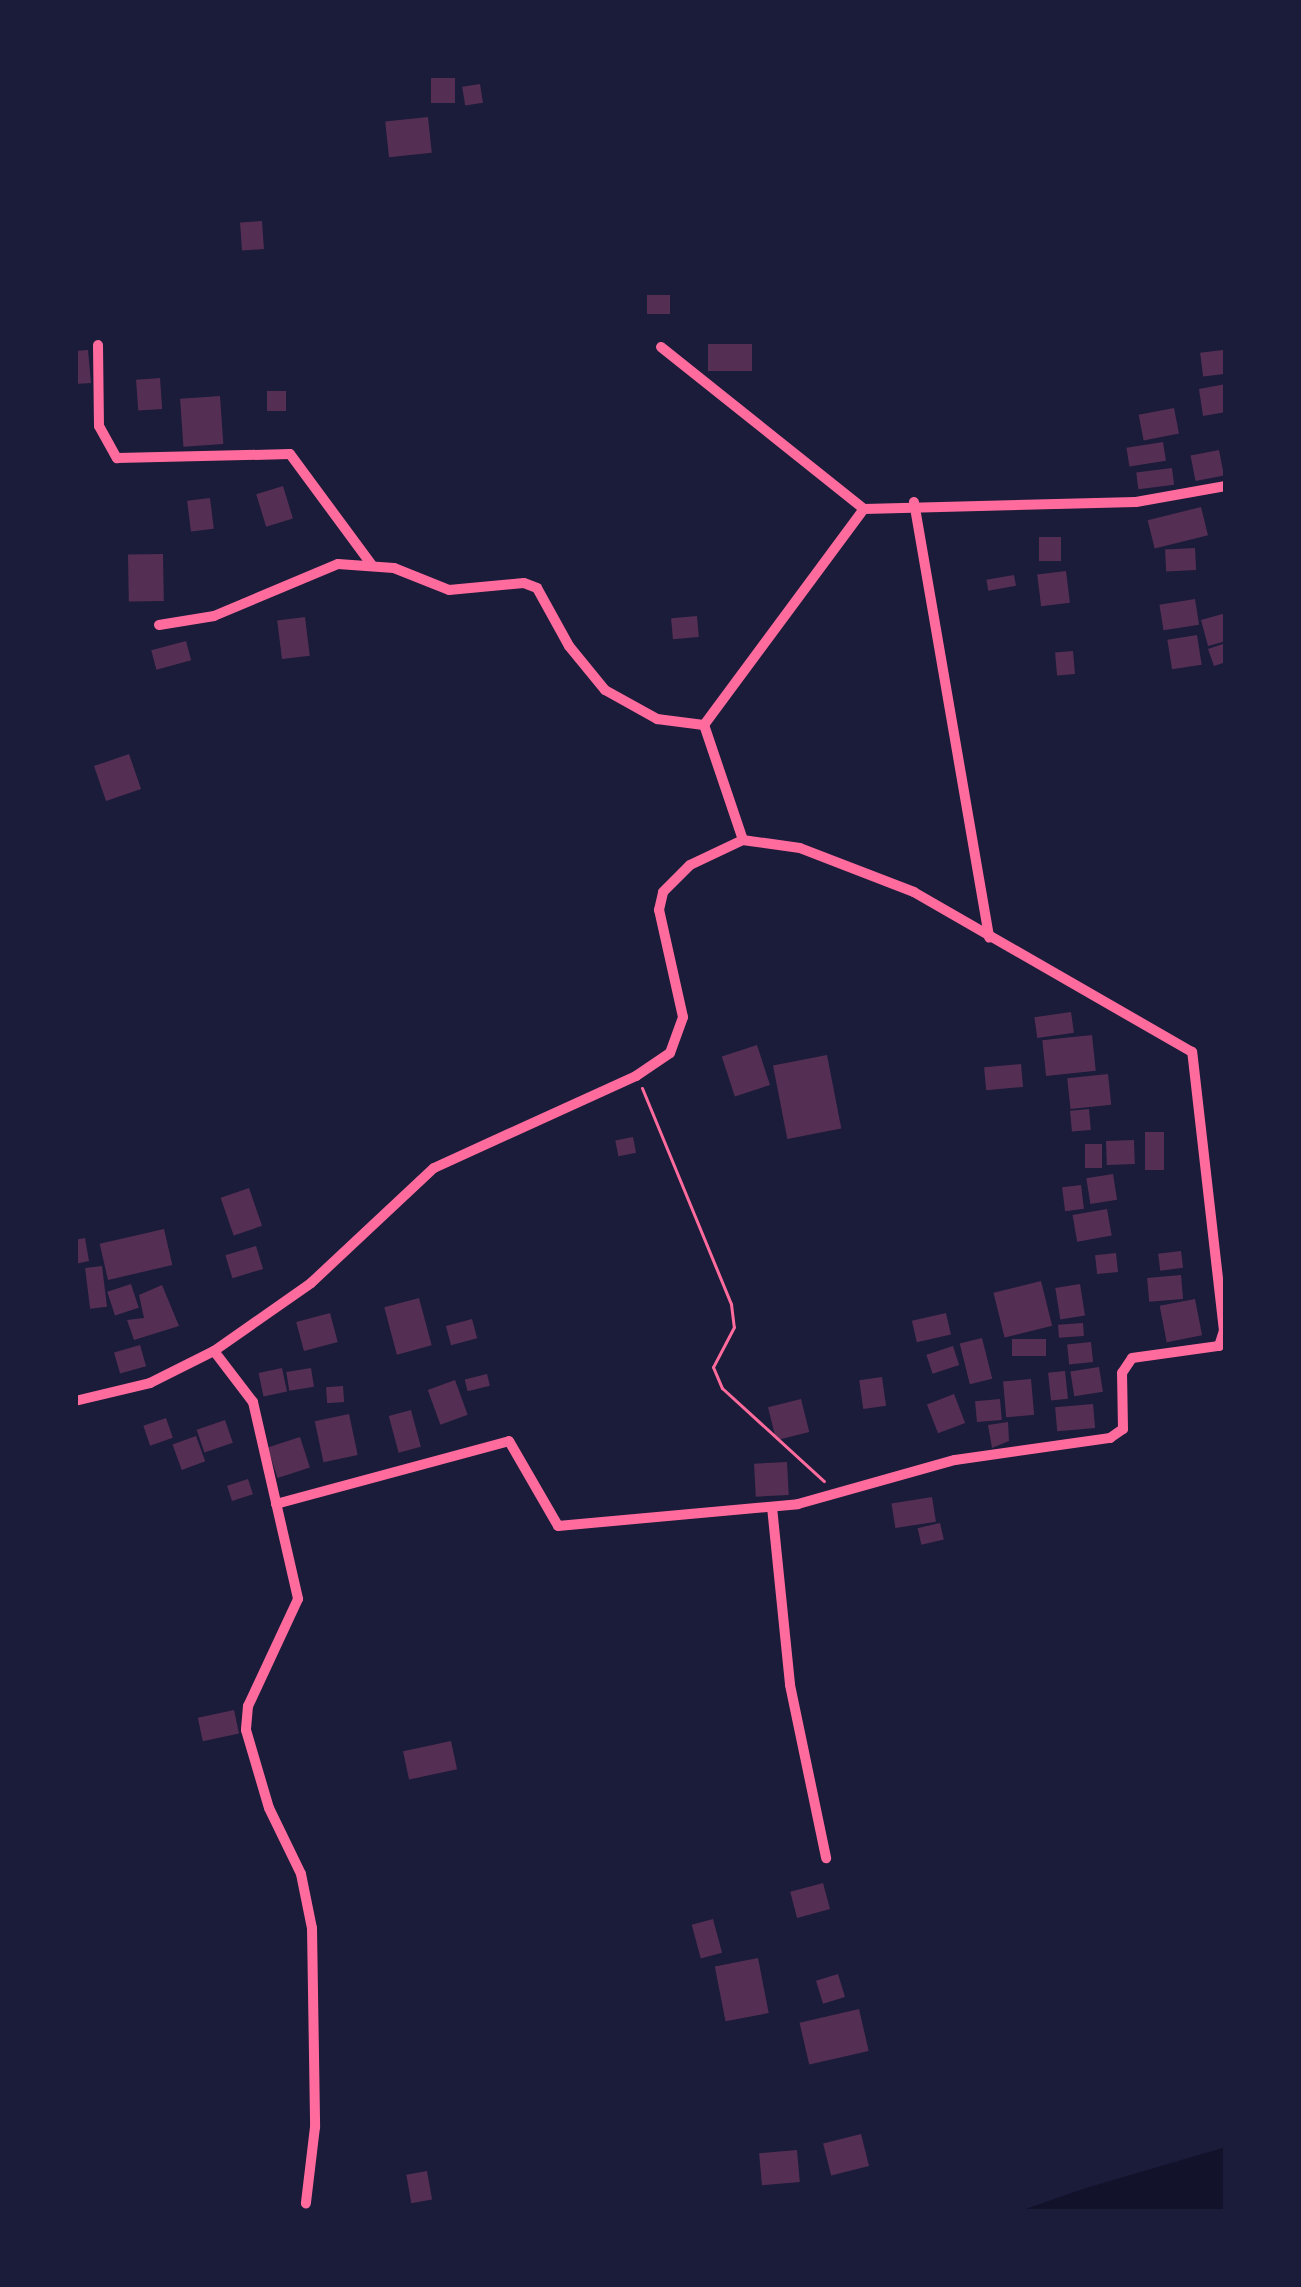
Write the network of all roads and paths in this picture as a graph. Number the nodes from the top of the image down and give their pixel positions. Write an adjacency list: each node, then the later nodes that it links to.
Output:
1 (98, 345): 6 (street)
2 (662, 347): 5 (street)
3 (1225, 492): 4 (street)
4 (914, 502): 5 (street); 10 (street)
5 (864, 509): 8 (street)
6 (371, 564): 7 (street); 8 (street)
7 (159, 625)
8 (704, 725): 9 (street)
9 (742, 840): 10 (street); 11 (street)
10 (988, 938): 14 (street)
11 (636, 1076): 12 (street); 14 (path)
12 (214, 1351): 13 (street); 15 (street)
13 (75, 1401)
14 (836, 1488): 16 (street)
15 (276, 1504): 16 (street); 18 (street)
16 (772, 1507): 17 (street)
17 (826, 1858)
18 (306, 2203)

